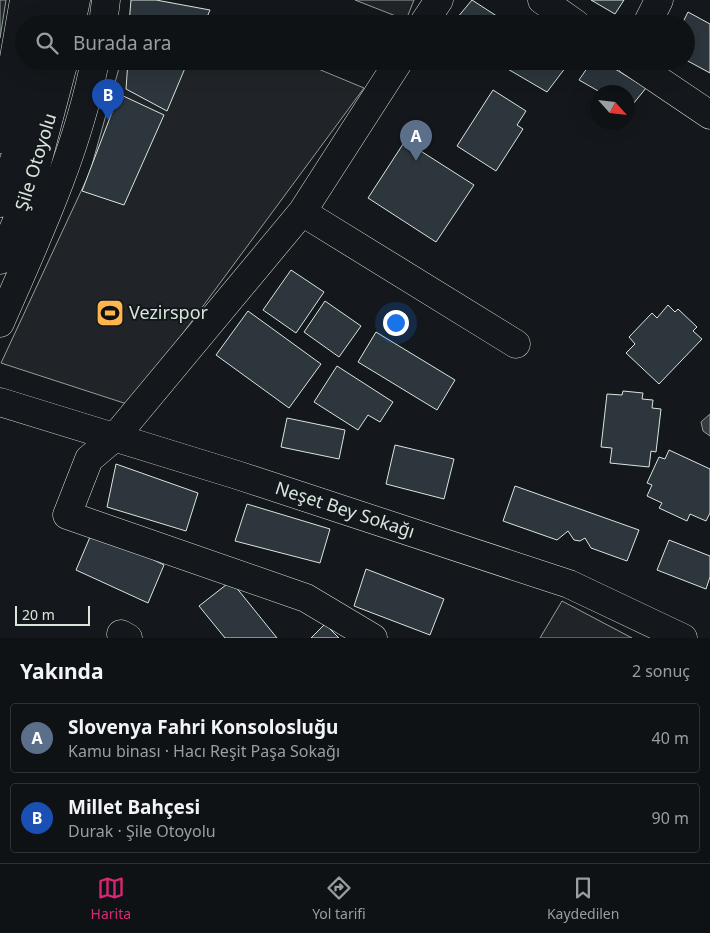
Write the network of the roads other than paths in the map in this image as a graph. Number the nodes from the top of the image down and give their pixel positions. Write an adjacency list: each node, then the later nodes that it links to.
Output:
1 (24, 0): 8 (main road)
2 (51, 0): 9 (main road)
3 (76, 0): 10 (main road)
4 (106, 0): 11 (main road)
5 (439, 0): 12 (main road)
6 (542, 0): 13 (main road)
7 (659, 0): 14 (main road)
8 (21, 15)
9 (48, 15)
10 (73, 15)
11 (104, 15)
12 (429, 15)
13 (563, 15)
14 (652, 15)
15 (15, 52): 22 (main road)
16 (37, 70): 23 (main road, Şile Otoyolu)
17 (62, 70): 25 (main road, Şile Otoyolu)
18 (93, 70): 26 (main road)
19 (393, 70): 24 (main road)
20 (643, 70): 21 (main road)
21 (710, 116)
22 (0, 139)
23 (0, 203)
24 (302, 212): 27 (main road); 29 (main road)
25 (0, 260)
26 (0, 323)
27 (516, 344)
28 (0, 402): 29 (main road, Neşet Bey Sokağı)
29 (115, 437): 30 (main road); 31 (main road, Neşet Bey Sokağı)
30 (373, 638)
31 (683, 638)

